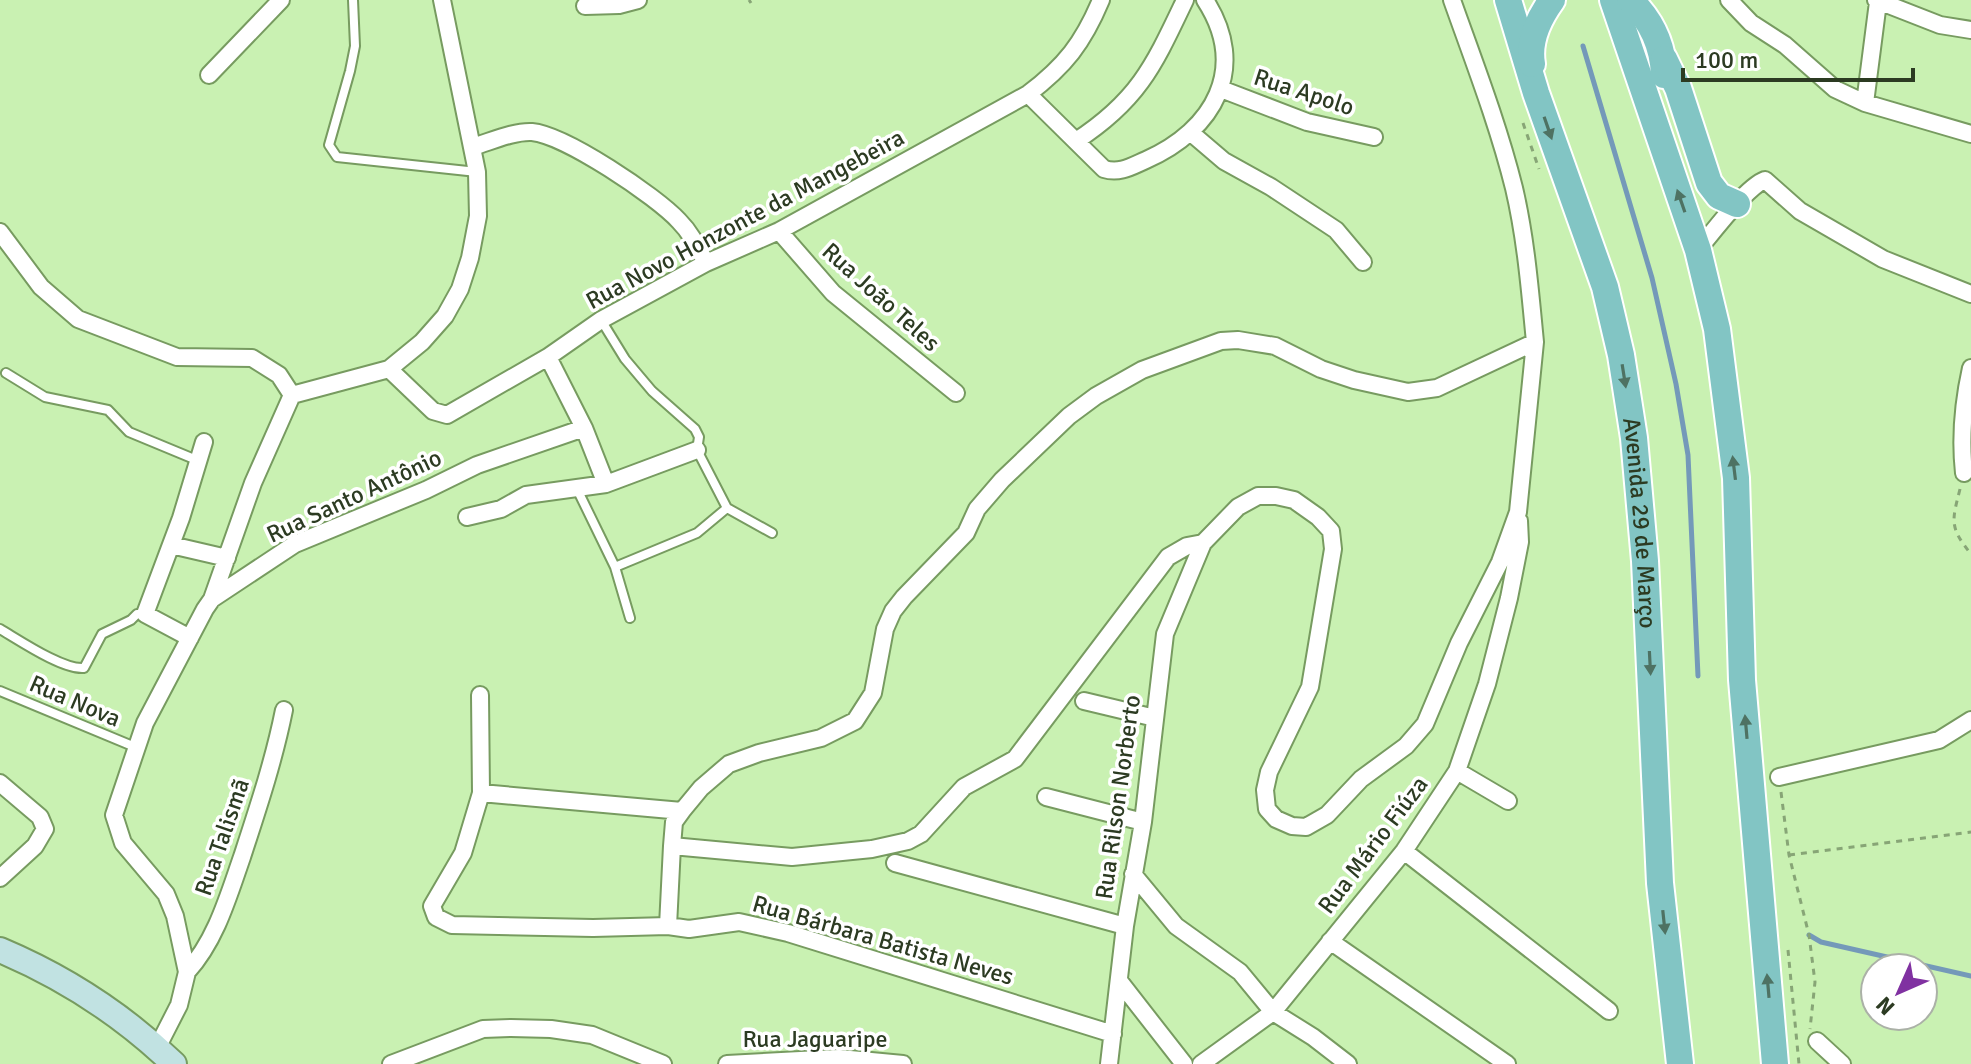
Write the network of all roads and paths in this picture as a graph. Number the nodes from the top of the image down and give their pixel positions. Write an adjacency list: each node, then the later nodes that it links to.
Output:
1 (281, 0): 18 (street)
2 (353, 0): 30 (lane)
3 (442, 0): 29 (street)
4 (638, 0): 15 (street)
5 (1101, 0): 21 (street, Rua Novo Honzonte da Mangebeira)
6 (1185, 0): 27 (street)
7 (1205, 0): 19 (street)
8 (1452, 0): 40 (street)
9 (1508, 0): 20 (main road, Avenida 29 de Março)
10 (1552, 0): 20 (main road)
11 (1613, 0): 28 (main road)
12 (1630, 0): 17 (main road)
13 (1729, 0): 22 (street)
14 (1877, 1): 16 (street); 22 (street)
15 (585, 6)
16 (1971, 30)
17 (1664, 59): 28 (main road); 32 (main road)
18 (209, 75)
19 (1221, 89): 24 (street); 26 (street, Rua Apolo)
20 (1536, 93): 112 (main road, Avenida 29 de Março, one-way to 112)
21 (1028, 94): 27 (street); 33 (street, Rua Novo Honzonte da Mangebeira)
22 (1865, 103): 25 (street)
23 (1522, 119): 31 (path)
24 (1190, 132): 27 (street); 36 (street)
25 (1971, 134)
26 (1374, 137)
27 (1076, 141)
28 (1660, 142): 35 (main road, one-way to 28)
29 (472, 147): 30 (street); 37 (street)
30 (477, 172): 43 (street)
31 (1542, 176)
32 (1737, 204): 35 (street); 38 (street)
33 (779, 231): 37 (street, Rua Novo Honzonte da Mangebeira); 45 (street, Rua João Teles)
34 (0, 232): 46 (street)
35 (1698, 250): 113 (main road, one-way to 35)
36 (1363, 262)
37 (706, 263): 39 (street, Rua Novo Honzonte da Mangebeira)
38 (1971, 294)
39 (601, 320): 41 (street, Rua Novo Honzonte da Mangebeira); 49 (lane)
40 (1535, 342): 55 (street); 81 (street)
41 (548, 357): 43 (street, Rua Novo Honzonte da Mangebeira); 47 (street)
42 (1971, 368): 51 (street)
43 (389, 369): 46 (street)
44 (6, 373): 50 (lane)
45 (956, 393)
46 (292, 395): 61 (street)
47 (584, 428): 52 (street); 63 (street, Rua Santo Antônio)
48 (204, 442): 50 (street)
49 (697, 450): 52 (street); 54 (lane)
50 (199, 462): 59 (street)
51 (1964, 473): 60 (path)
52 (606, 484): 53 (street)
53 (577, 489): 56 (street); 62 (lane)
54 (727, 508): 57 (lane); 62 (lane)
55 (1518, 512): 58 (street); 75 (street, Rua Mário Fiúza)
56 (467, 517)
57 (772, 533)
58 (1203, 543): 72 (street, Rua Rilson Norberto); 84 (street)
59 (171, 545): 61 (street); 64 (street)
60 (1971, 554)
61 (227, 558): 63 (street)
62 (615, 567): 65 (lane)
63 (212, 599): 67 (street, Rua Santo Antônio)
64 (145, 614): 66 (lane); 67 (street)
65 (630, 618)
66 (0, 629)
67 (190, 638): 74 (street, Rua Santo Antônio)
68 (0, 691): 74 (lane, Rua Nova)
69 (480, 695): 78 (street)
70 (1084, 701): 72 (street)
71 (284, 710): 94 (street, Rua Talismã)
72 (1155, 718): 82 (street, Rua Rilson Norberto)
73 (1971, 720): 76 (street)
74 (135, 747): 94 (street, Rua Santo Antônio)
75 (1457, 771): 80 (street); 85 (street, Rua Mário Fiúza)
76 (1779, 777): 86 (path)
77 (0, 783): 89 (street)
78 (481, 793): 81 (street); 90 (street, Rua Bárbara Batista Neves)
79 (1046, 797): 82 (street)
80 (1508, 801)
81 (682, 811): 84 (street)
82 (1143, 822): 88 (street, Rua Rilson Norberto)
83 (1971, 832): 86 (path)
84 (672, 846): 90 (street)
85 (1404, 851): 92 (street, Rua Mário Fiúza); 96 (street)
86 (1789, 855): 99 (path)
87 (895, 863): 91 (street)
88 (1133, 874): 91 (street, Rua Rilson Norberto); 97 (street)
89 (0, 878)
90 (668, 926): 98 (street, Rua Bárbara Batista Neves)
91 (1125, 926): 95 (street, Rua Rilson Norberto)
92 (1330, 941): 97 (street, Rua Mário Fiúza); 111 (street)
93 (0, 950): 100 (main road)
94 (187, 972): 100 (street, Rua Santo Antônio)
95 (1120, 982): 98 (street, Rua Rilson Norberto); 108 (street)
96 (1609, 1011)
97 (1273, 1012): 109 (street, Rua Mário Fiúza); 110 (street)
98 (1113, 1034): 107 (street, Rua Rilson Norberto)
99 (1817, 1041): 114 (street)
100 (166, 1056)
101 (414, 1060): 103 (street); 104 (street)
102 (840, 1061): 105 (street, Rua Jaguaripe); 106 (street, Rua Jaguaripe)
103 (391, 1064)
104 (663, 1064)
105 (727, 1064)
106 (903, 1064)
107 (1109, 1064)
108 (1184, 1064)
109 (1201, 1064)
110 (1348, 1064)
111 (1507, 1064)
112 (1680, 1064)
113 (1775, 1064)
114 (1842, 1064)

